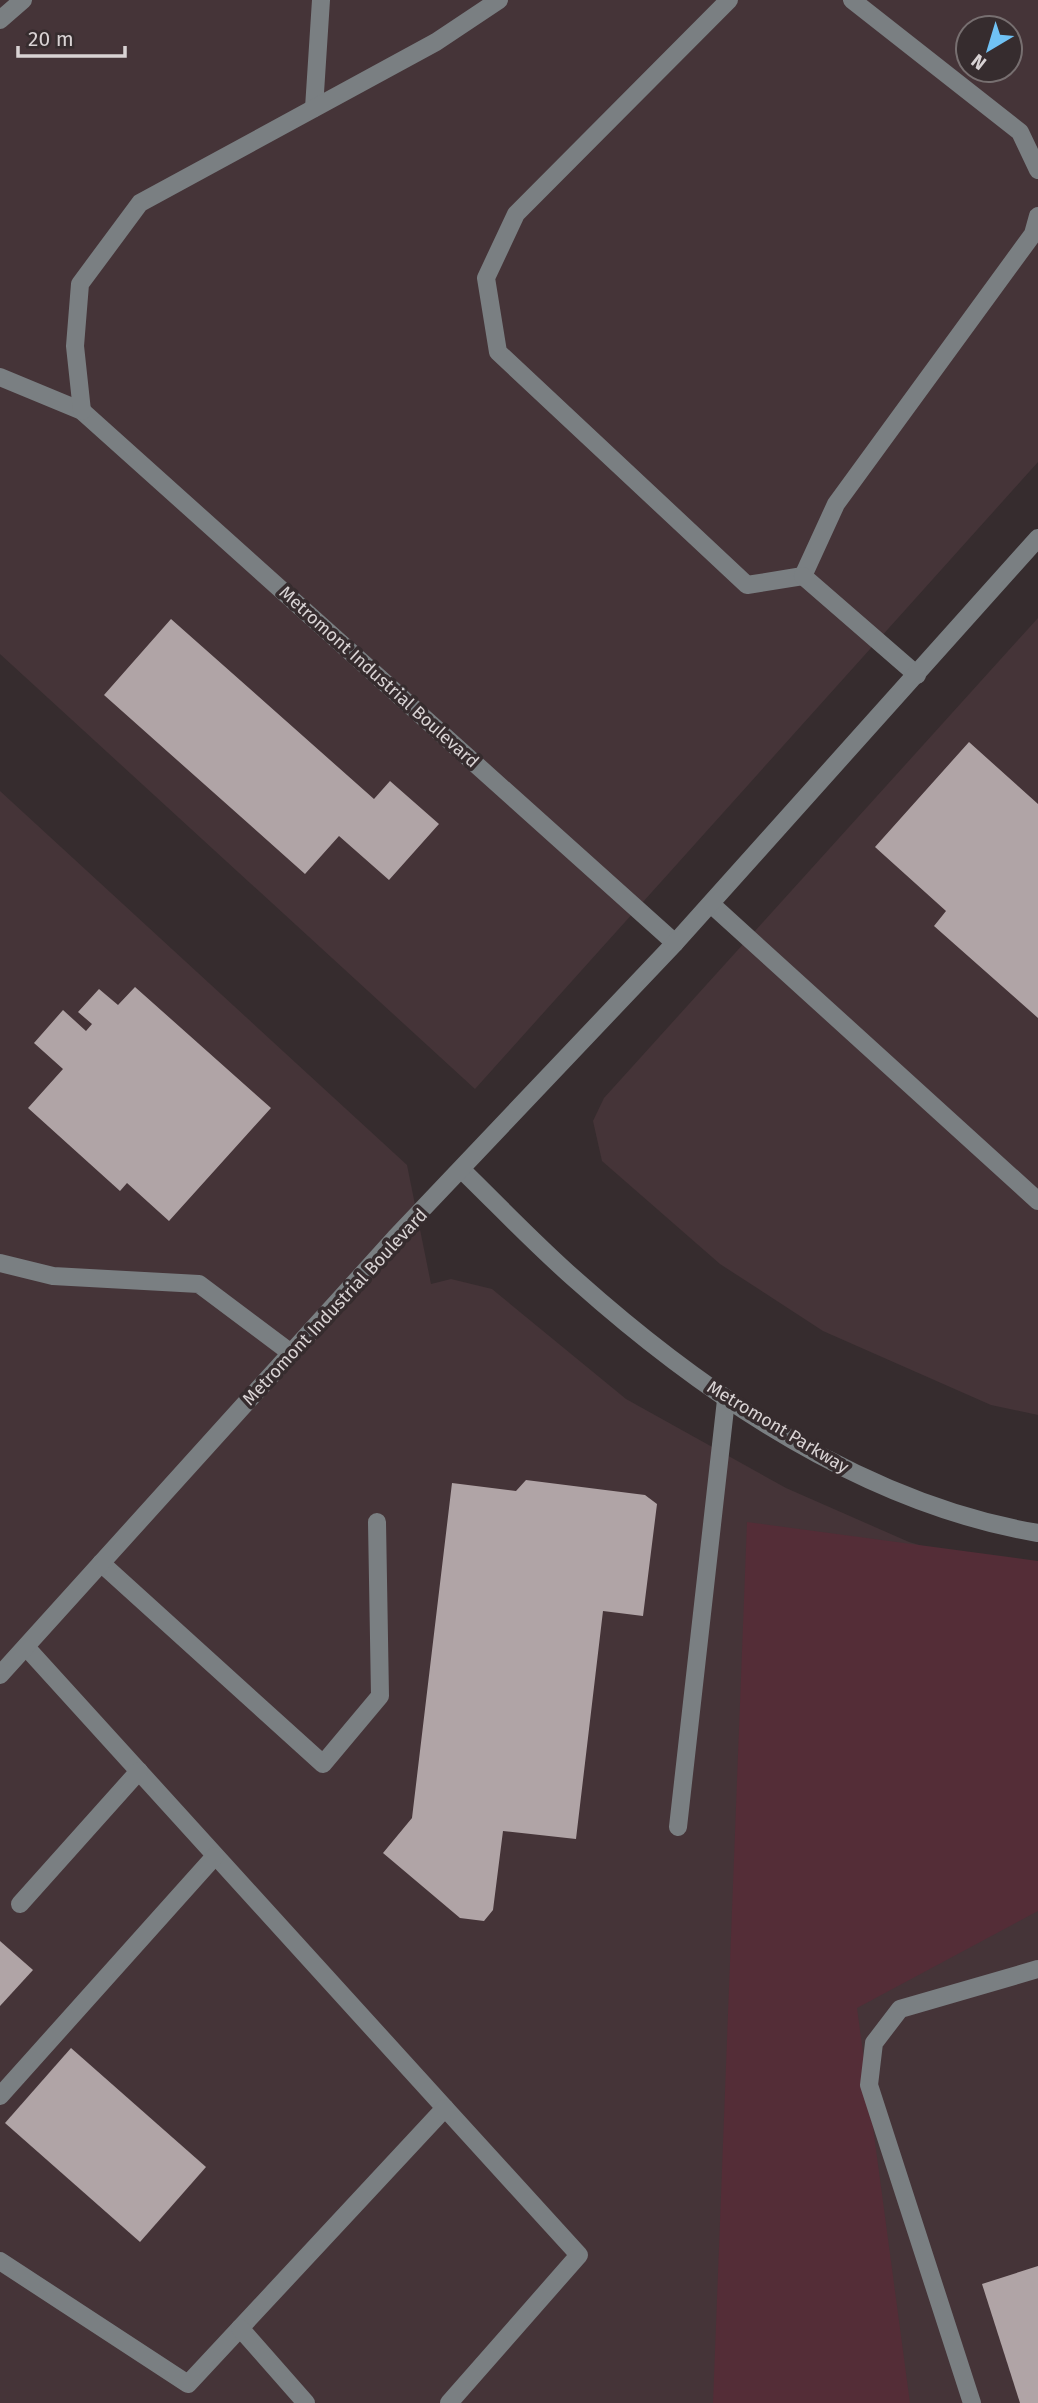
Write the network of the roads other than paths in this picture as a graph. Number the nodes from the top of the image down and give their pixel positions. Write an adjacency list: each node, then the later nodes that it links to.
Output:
1 (23, 0): 6 (street)
2 (321, 0): 7 (street)
3 (499, 0): 7 (street)
4 (729, 0): 13 (street)
5 (852, 0): 8 (street)
6 (0, 20)
7 (314, 108): 11 (street)
8 (1038, 170)
9 (1038, 216): 13 (street)
10 (0, 377): 11 (street, Metromont Industrial Boulevard)
11 (82, 411): 16 (street, Metromont Industrial Boulevard)
12 (1038, 538): 14 (street, Metromont Industrial Boulevard)
13 (803, 576): 14 (street)
14 (917, 675): 15 (street, Metromont Industrial Boulevard)
15 (711, 904): 16 (street, Metromont Industrial Boulevard); 18 (street)
16 (675, 943): 17 (street, Metromont Industrial Boulevard)
17 (462, 1170): 20 (street, Metromont Industrial Boulevard); 21 (street, Metromont Parkway)
18 (1038, 1201)
19 (0, 1264): 20 (street)
20 (291, 1353): 24 (street, Metromont Industrial Boulevard)
21 (726, 1400): 23 (street, Metromont Parkway); 28 (street)
22 (377, 1522): 24 (street)
23 (1038, 1533)
24 (101, 1563): 25 (street, Metromont Industrial Boulevard)
25 (26, 1647): 26 (street, Metromont Industrial Boulevard); 27 (street)
26 (0, 1675)
27 (139, 1771): 29 (street); 30 (street)
28 (678, 1827)
29 (215, 1856): 32 (street); 33 (street)
30 (20, 1904)
31 (1038, 1969): 38 (street)
32 (0, 2096)
33 (445, 2108): 35 (street); 37 (street)
34 (0, 2261): 35 (street)
35 (240, 2329): 36 (street)
36 (306, 2403)
37 (449, 2403)
38 (972, 2403)

